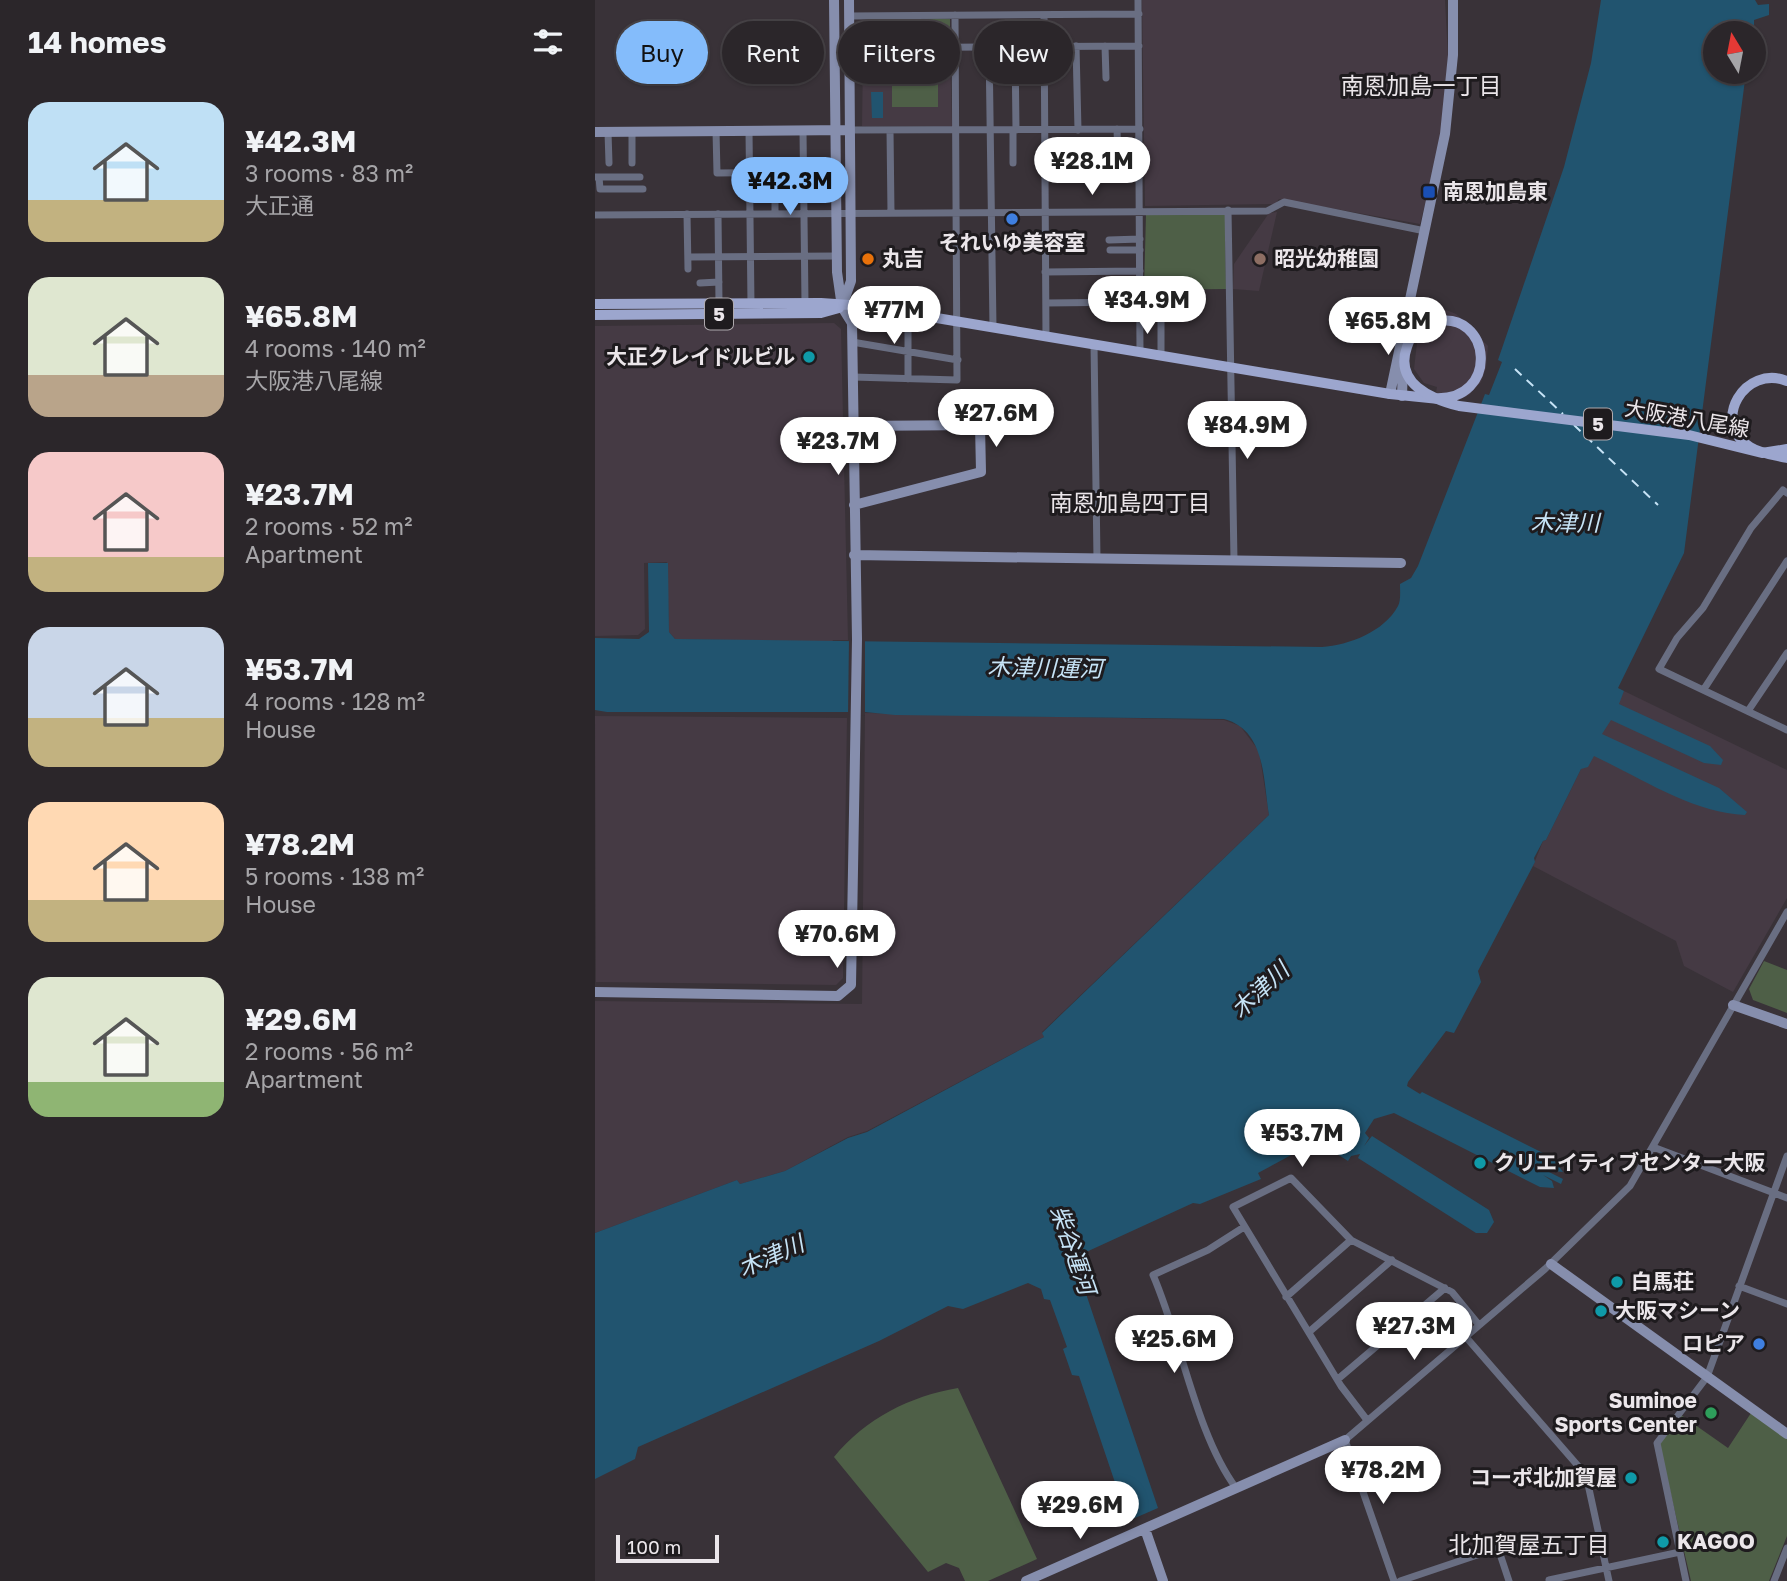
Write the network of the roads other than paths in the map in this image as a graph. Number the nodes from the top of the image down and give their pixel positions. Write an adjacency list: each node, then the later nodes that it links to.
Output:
1 (834, 0): 23 (street)
2 (849, 0): 8 (street)
3 (1138, 0): 5 (street)
4 (1453, 0): 62 (street)
5 (1139, 14): 7 (street); 14 (street)
6 (955, 15): 7 (street); 8 (street); 10 (street)
7 (1044, 15): 11 (street)
8 (849, 16): 9 (street)
9 (849, 21)
10 (955, 21)
11 (1044, 21)
12 (1076, 46): 13 (street); 30 (street)
13 (1105, 46): 14 (street); 15 (street)
14 (1139, 46): 22 (street)
15 (1106, 78)
16 (850, 84): 24 (street)
17 (957, 84): 26 (street)
18 (990, 84): 27 (street)
19 (1015, 84): 28 (street)
20 (1045, 84): 29 (street)
21 (1117, 129): 22 (street); 30 (street); 37 (street)
22 (1140, 129): 48 (street)
23 (835, 130): 24 (street); 33 (street); 41 (street)
24 (850, 130): 25 (street); 60 (street)
25 (890, 130): 26 (street); 53 (street)
26 (958, 130): 27 (street); 50 (street)
27 (991, 130): 28 (street); 51 (street)
28 (1014, 130): 29 (street); 40 (street)
29 (1045, 130): 30 (street); 52 (street)
30 (1078, 130)
31 (716, 131): 32 (street); 36 (street); 42 (street)
32 (749, 131): 33 (street); 42 (street)
33 (803, 131): 43 (street)
34 (595, 132): 35 (street)
35 (608, 132): 36 (street); 38 (street)
36 (632, 132): 39 (street)
37 (1118, 160)
38 (609, 163)
39 (632, 163)
40 (1013, 163)
41 (836, 172): 43 (street); 59 (street)
42 (749, 173): 43 (street); 56 (street)
43 (804, 173): 58 (street)
44 (597, 177): 45 (street); 47 (street)
45 (641, 177)
46 (775, 185): 57 (street)
47 (643, 190)
48 (1140, 210): 49 (street); 52 (street); 63 (street)
49 (1228, 210): 62 (street); 96 (street)
50 (958, 212): 51 (street); 53 (street); 87 (street)
51 (992, 212): 52 (street); 88 (street)
52 (1045, 212): 74 (street)
53 (891, 213): 60 (street)
54 (687, 214): 55 (street); 61 (street); 71 (street)
55 (719, 214): 56 (street); 68 (street)
56 (749, 214): 57 (street); 69 (street)
57 (775, 214): 58 (street)
58 (804, 214): 59 (street); 67 (street)
59 (837, 214): 60 (street); 70 (street)
60 (851, 214): 83 (street)
61 (595, 215)
62 (1425, 231): 100 (street)
63 (1140, 239): 64 (street); 66 (street)
64 (1109, 240)
65 (1109, 250): 66 (street)
66 (1140, 250): 73 (street)
67 (804, 255): 69 (street); 70 (street); 79 (street)
68 (719, 256): 69 (street); 71 (street); 75 (street)
69 (750, 256): 82 (street)
70 (836, 256): 83 (street)
71 (688, 257): 72 (street)
72 (688, 269)
73 (1140, 271): 74 (street); 77 (street)
74 (1045, 272): 80 (street)
75 (719, 282): 76 (street); 78 (street)
76 (700, 283)
77 (1140, 302): 80 (street); 93 (street)
78 (719, 303): 81 (main road, 大阪港八尾線 / 5); 82 (main road, 大阪港八尾線 / 5)
79 (806, 303): 82 (main road, 大阪港八尾線 / 5); 83 (main road, 大阪港八尾線 / 5)
80 (1046, 303): 89 (street)
81 (595, 304)
82 (751, 304)
83 (842, 307): 84 (main road, 大阪港八尾線 / 5); 85 (main road, 大阪港八尾線 / 5); 90 (street)
84 (908, 313): 87 (main road, 大阪港八尾線 / 5); 92 (street)
85 (595, 315)
86 (1161, 317): 94 (street)
87 (958, 321): 88 (main road, 大阪港八尾線 / 5); 95 (street)
88 (993, 327): 89 (main road, 大阪港八尾線 / 5)
89 (1046, 336): 91 (main road, 大阪港八尾線 / 5)
90 (852, 342): 92 (street); 97 (street)
91 (1094, 344): 93 (main road, 大阪港八尾線 / 5); 110 (street)
92 (908, 351): 95 (street); 98 (street)
93 (1140, 351): 94 (main road, 大阪港八尾線 / 5)
94 (1161, 355): 96 (main road, 大阪港八尾線 / 5)
95 (958, 360): 98 (street)
96 (1231, 367): 100 (main road, 大阪港八尾線 / 5); 111 (street)
97 (853, 377): 98 (street); 103 (street)
98 (908, 379)
99 (1787, 381): 104 (main road, 大阪港八尾線)
100 (1396, 395): 105 (main road, 大阪港八尾線 / 5, bridge)
101 (980, 400): 102 (street)
102 (980, 425): 103 (street); 108 (street)
103 (853, 426): 108 (street)
104 (1748, 446): 105 (main road, 大阪港八尾線 / 5, bridge); 106 (main road, 大阪港八尾線, bridge)
105 (1787, 449)
106 (1787, 458)
107 (1787, 493): 115 (street)
108 (854, 505): 109 (street)
109 (854, 555): 110 (street); 119 (street)
110 (1097, 559): 111 (street)
111 (1234, 560): 113 (street)
112 (1787, 561): 115 (street)
113 (1401, 563)
114 (1787, 653): 116 (street)
115 (1704, 689): 116 (street)
116 (1748, 710): 117 (street)
117 (1787, 730)
118 (1787, 912): 120 (street)
119 (595, 992)
120 (1733, 1005): 121 (street); 122 (street)
121 (1787, 1024)
122 (1653, 1147): 124 (street); 129 (street)
123 (1787, 1156): 124 (street)
124 (1773, 1193): 125 (street); 130 (street)
125 (1787, 1198)
126 (1244, 1227): 127 (street); 132 (street); 142 (street)
127 (1351, 1240): 128 (street); 132 (street)
128 (1392, 1261): 131 (street); 135 (street)
129 (1551, 1264): 134 (street); 137 (street)
130 (1739, 1286): 133 (street); 137 (street)
131 (1445, 1289): 134 (street); 138 (street)
132 (1286, 1297): 135 (street)
133 (1787, 1304)
134 (1479, 1325): 136 (street)
135 (1309, 1332): 138 (street)
136 (1465, 1336): 139 (street); 146 (street)
137 (1707, 1377): 140 (street); 145 (street)
138 (1338, 1379): 139 (street)
139 (1367, 1420): 141 (street)
140 (1787, 1434)
141 (1345, 1440): 142 (street); 150 (street)
142 (1236, 1488): 143 (street)
143 (1145, 1529): 148 (street); 149 (street)
144 (1787, 1548): 155 (street)
145 (1680, 1552): 146 (street); 154 (street)
146 (1607, 1569): 147 (street); 153 (street)
147 (1549, 1580)
148 (1026, 1581)
149 (1163, 1581)
150 (1394, 1581)
151 (1400, 1581): 152 (street)
152 (1509, 1581)
153 (1609, 1581)
154 (1686, 1581)
155 (1774, 1581)

